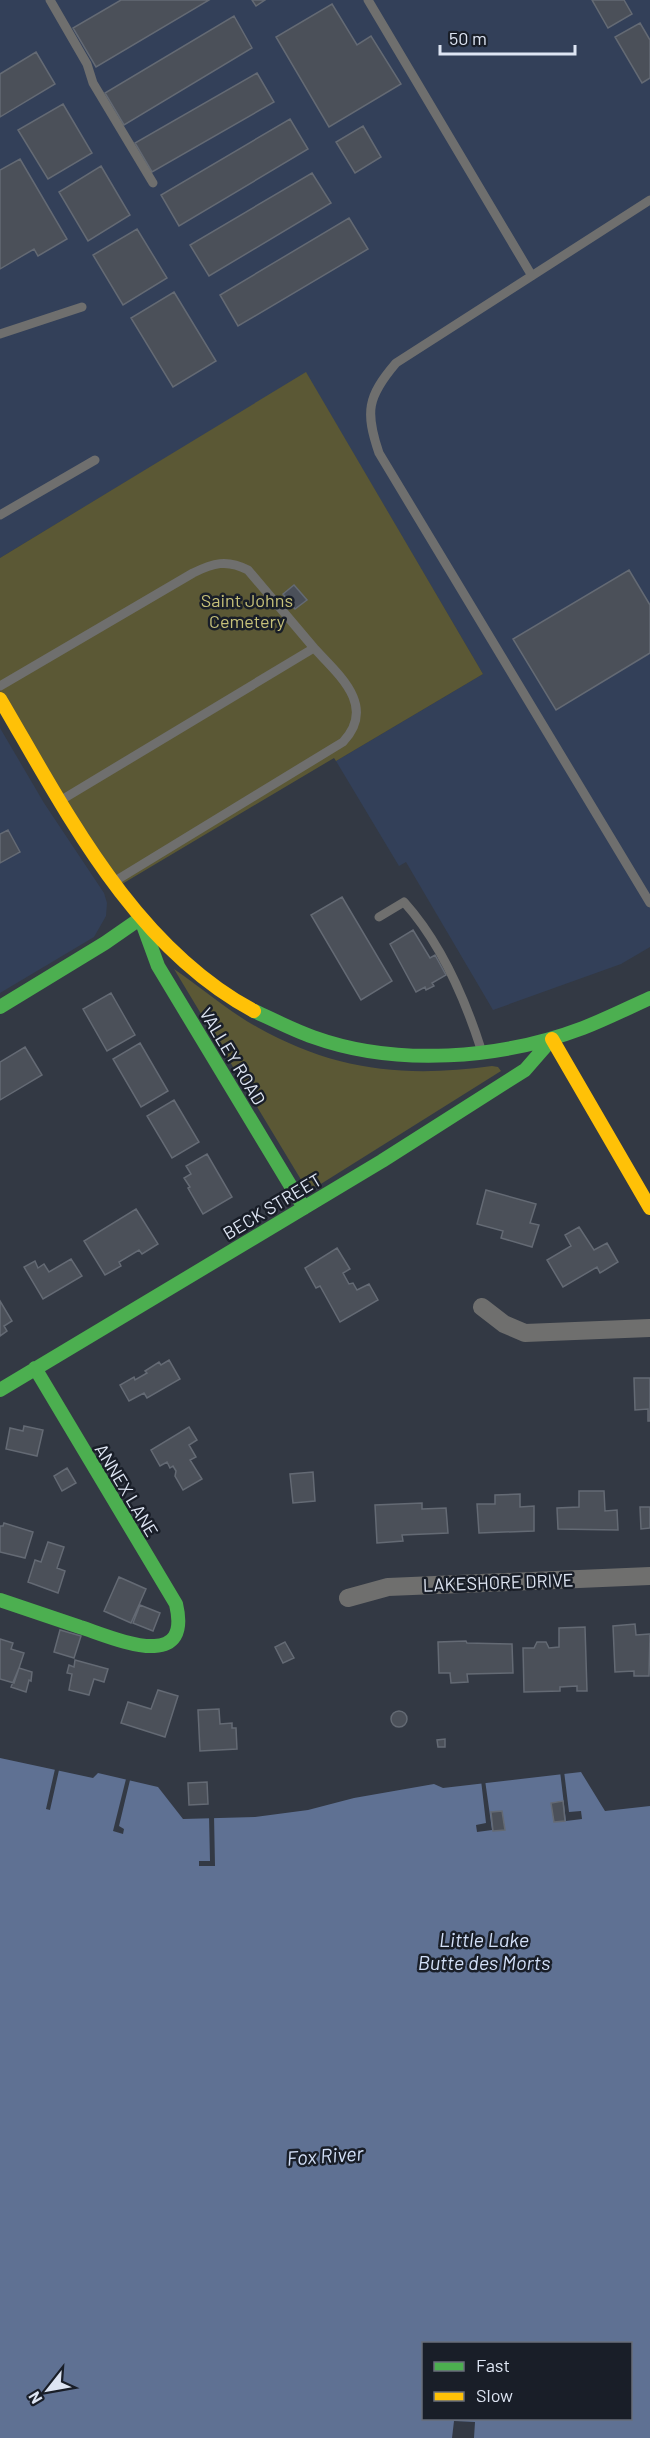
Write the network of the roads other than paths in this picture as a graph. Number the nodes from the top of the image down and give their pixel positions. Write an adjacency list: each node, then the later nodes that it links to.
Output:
1 (50, 0): 3 (lane)
2 (368, 0): 5 (lane)
3 (153, 183)
4 (650, 200): 5 (lane)
5 (532, 276): 15 (lane)
6 (82, 307): 7 (lane)
7 (0, 334)
8 (95, 460): 9 (lane)
9 (0, 515)
10 (314, 648): 11 (lane); 13 (lane); 14 (lane)
11 (0, 686)
12 (0, 699): 13 (street, VALLEY ROAD)
13 (60, 801): 14 (street, VALLEY ROAD)
14 (113, 882): 17 (street, VALLEY ROAD)
15 (650, 903)
16 (379, 917): 21 (lane)
17 (141, 918): 19 (street); 21 (street, VALLEY ROAD); 22 (street, VALLEY ROAD)
18 (650, 998): 20 (street, VALLEY ROAD)
19 (0, 1007)
20 (552, 1039): 21 (street, VALLEY ROAD); 22 (street, BECK STREET); 23 (street)
21 (483, 1054)
22 (304, 1208): 26 (street, BECK STREET)
23 (650, 1208)
24 (482, 1307): 25 (street)
25 (650, 1328)
26 (35, 1368): 27 (street, BECK STREET); 30 (street, ANNEX LANE)
27 (0, 1390)
28 (650, 1576): 29 (street, LAKESHORE DRIVE)
29 (348, 1598)
30 (0, 1600)

